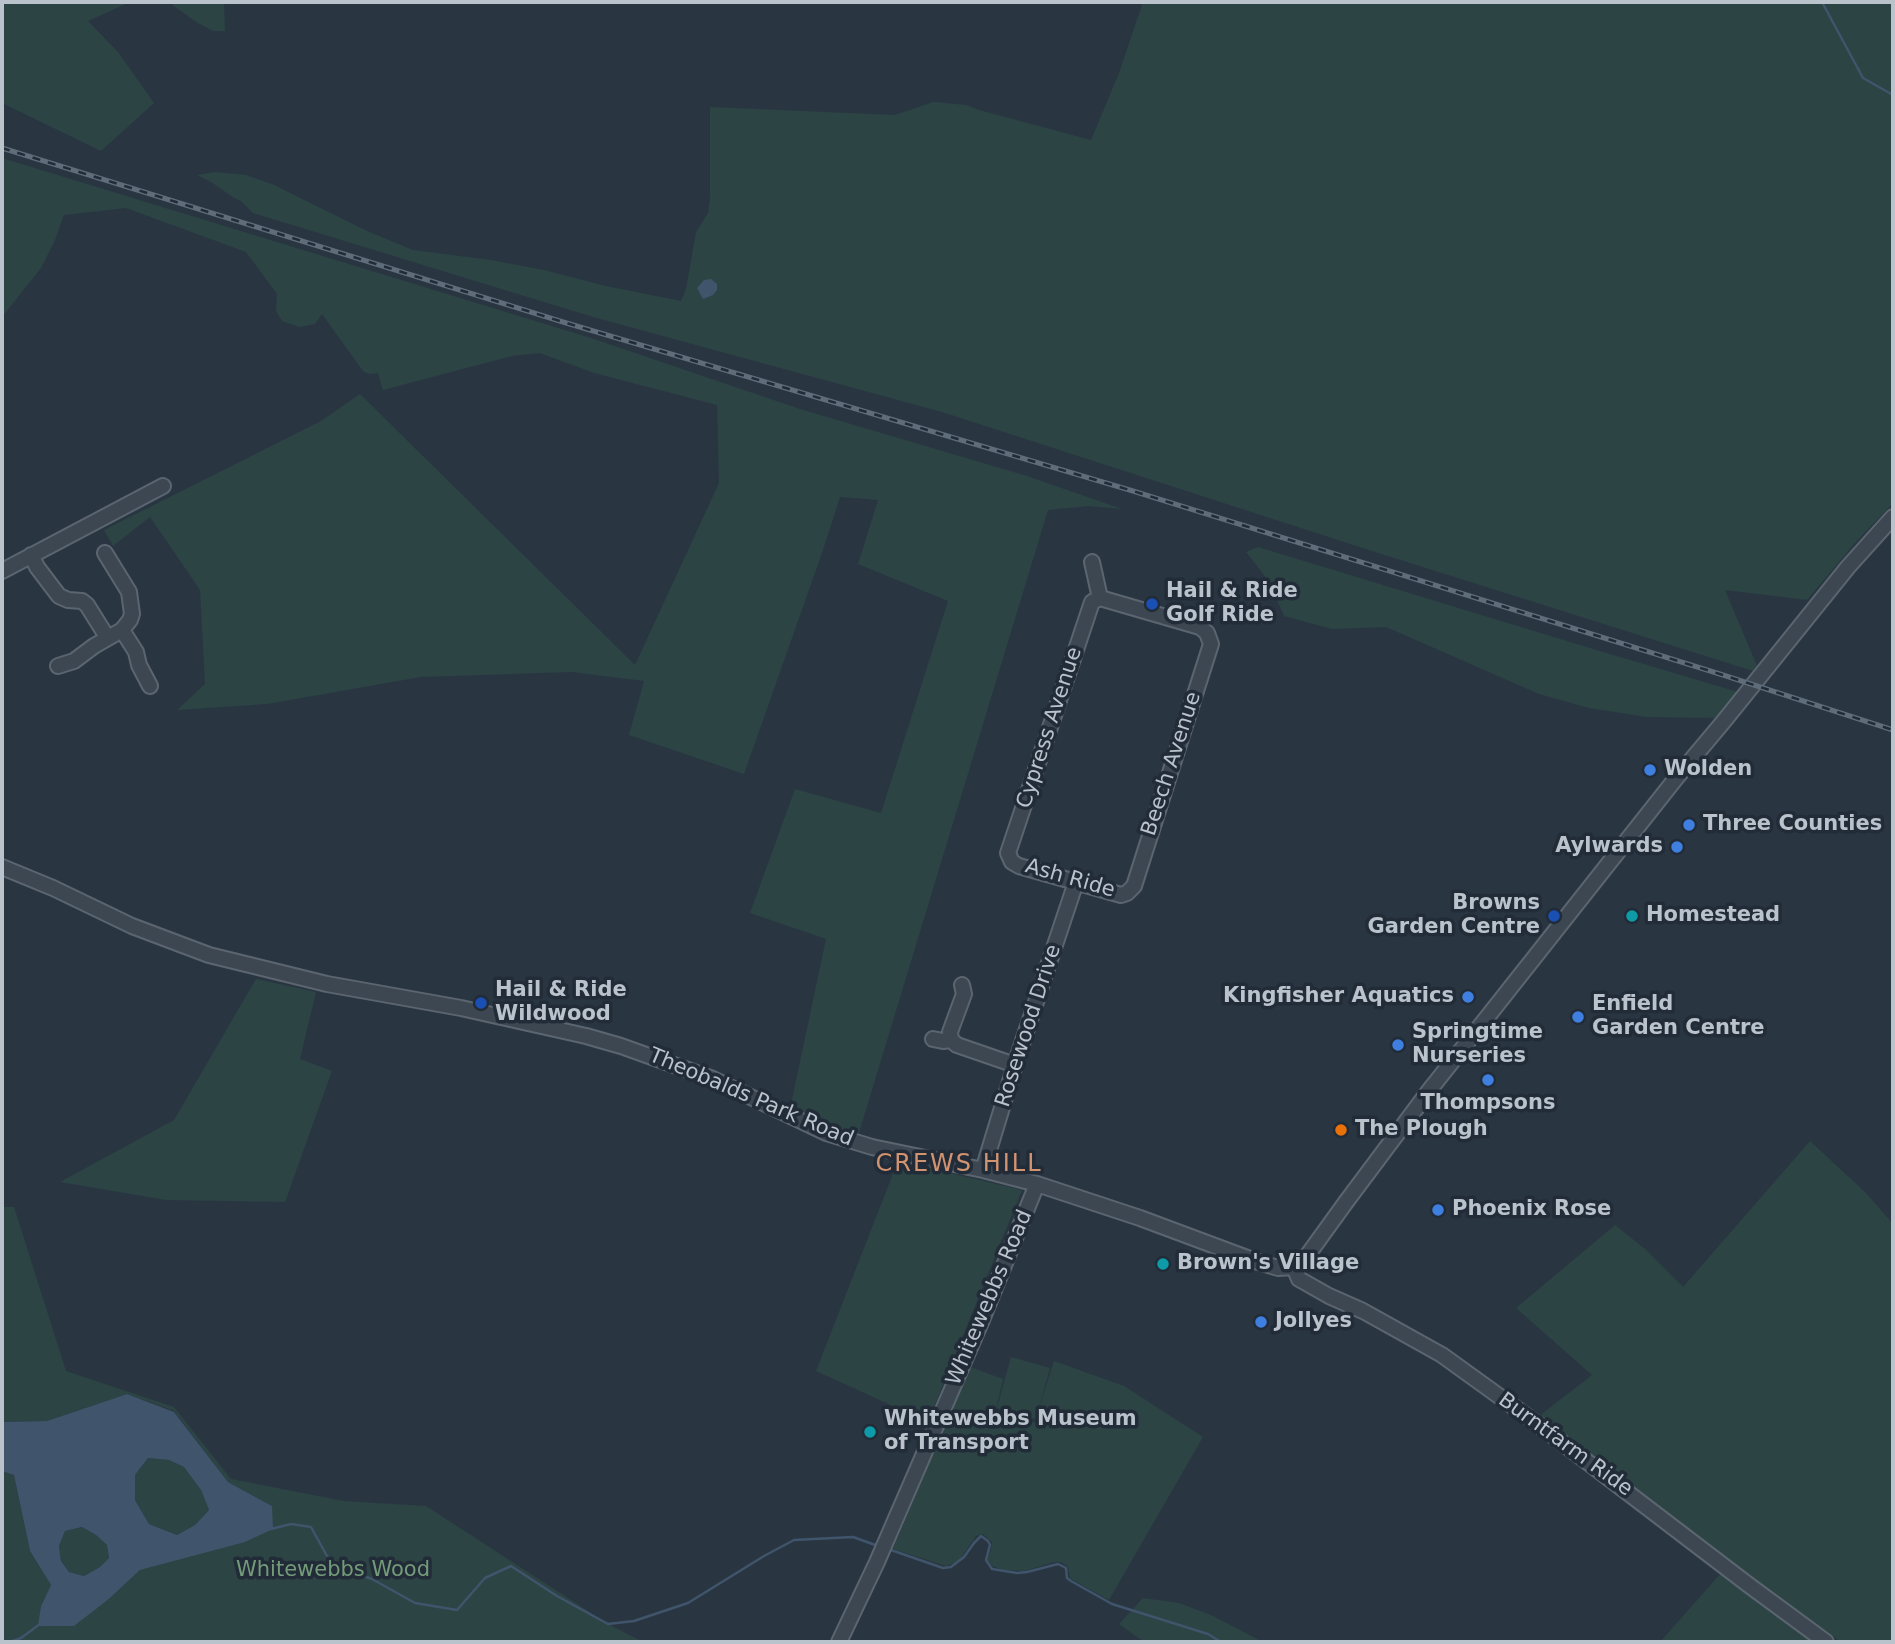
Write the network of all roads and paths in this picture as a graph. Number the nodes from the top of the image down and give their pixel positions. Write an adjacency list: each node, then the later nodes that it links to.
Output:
1 (163, 486): 4 (street)
2 (1893, 517): 22 (street)
3 (105, 553): 8 (street)
4 (31, 555): 6 (street); 9 (street)
5 (1092, 562): 7 (street)
6 (2, 571)
7 (1100, 598): 12 (street, Cypress Avenue); 15 (street, Beech Avenue)
8 (122, 630): 9 (street); 11 (street)
9 (107, 638): 10 (street)
10 (58, 666)
11 (150, 686)
12 (1012, 862): 14 (street, Ash Ride)
13 (2, 867): 20 (street, Theobalds Park Road)
14 (1076, 882): 15 (street, Ash Ride); 19 (street, Rosewood Drive)
15 (1127, 893)
16 (962, 985): 18 (street)
17 (933, 1039): 18 (street)
18 (951, 1040): 19 (street)
19 (1015, 1065): 20 (street, Rosewood Drive)
20 (983, 1170): 21 (street, Theobalds Park Road)
21 (1037, 1184): 22 (street, Theobalds Park Road); 23 (street, Whitewebbs Road)
22 (1297, 1265): 24 (street, Burntfarm Ride)
23 (839, 1642)
24 (1826, 1642)

